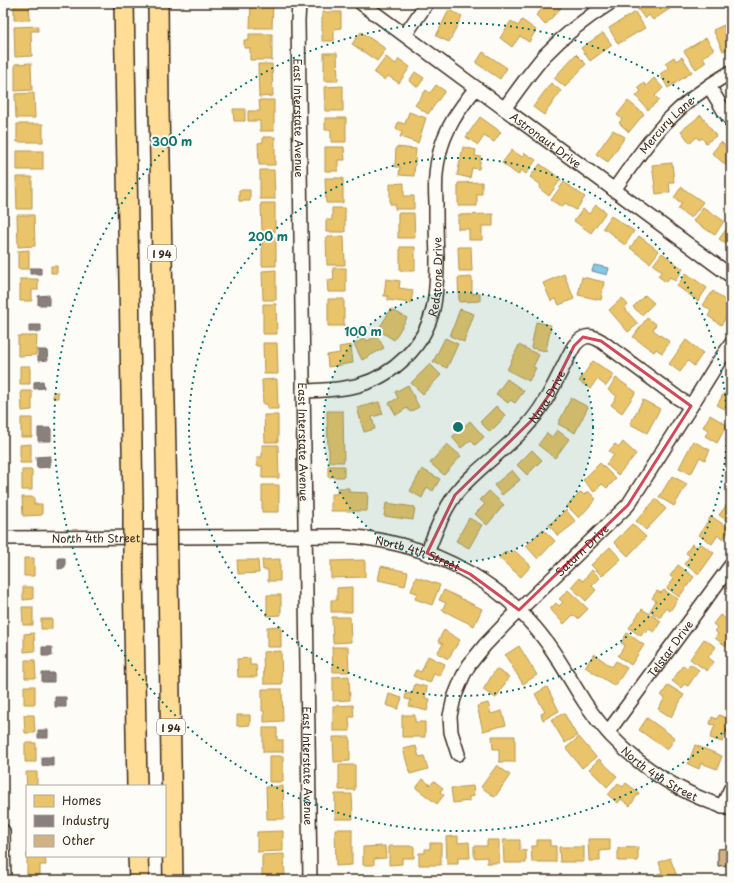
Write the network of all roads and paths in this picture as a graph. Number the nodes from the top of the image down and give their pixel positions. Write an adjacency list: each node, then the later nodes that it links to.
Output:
1 (124, 3): 25 (highway, bridge)
2 (158, 3): 32 (highway, I 94, bridge)
3 (299, 3): 16 (street, East Interstate Avenue)
4 (361, 3): 7 (street, Astronaut Drive)
5 (428, 3): 7 (street)
6 (610, 3): 11 (street)
7 (405, 35): 10 (street, Astronaut Drive)
8 (731, 72): 9 (street, Mercury Lane)
9 (709, 86): 12 (street); 13 (street, Mercury Lane)
10 (476, 88): 11 (street, Astronaut Drive); 16 (street, Redstone Drive)
11 (504, 109): 13 (street, Astronaut Drive)
12 (731, 120)
13 (614, 190): 14 (street, Astronaut Drive)
14 (731, 276)
15 (731, 344): 17 (street, Saturn Drive)
16 (303, 391): 18 (street, East Interstate Avenue)
17 (691, 406): 20 (street, Nova Drive); 22 (street, Saturn Drive)
18 (305, 536): 19 (street, North 4th Street); 20 (street, North 4th Street); 33 (street, East Interstate Avenue)
19 (3, 538)
20 (427, 553): 22 (street, North 4th Street)
21 (731, 565): 23 (street, Telstar Drive)
22 (519, 610): 23 (street, North 4th Street); 24 (street, Saturn Drive)
23 (608, 732): 27 (street, North 4th Street)
24 (458, 754)
25 (137, 785)
26 (731, 788): 27 (street)
27 (727, 808)
28 (3, 831): 30 (street)
29 (138, 857): 31 (highway)
30 (4, 880)
31 (138, 880)
32 (174, 880)
33 (310, 880)

